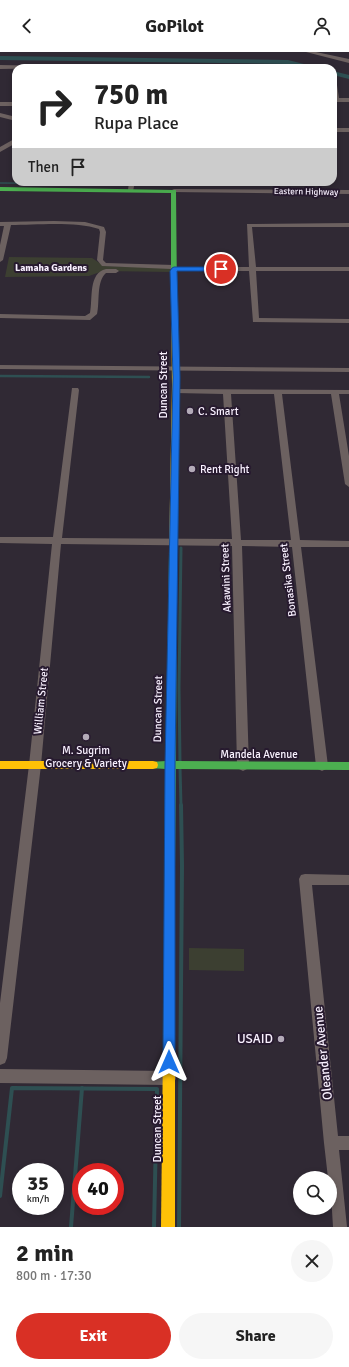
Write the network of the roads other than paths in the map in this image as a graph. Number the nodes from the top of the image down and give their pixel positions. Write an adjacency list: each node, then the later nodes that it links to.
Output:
1 (310, 52): 2 (street)
2 (325, 54): 3 (street)
3 (349, 61)
4 (0, 67): 5 (street)
5 (12, 67)
6 (337, 100): 7 (street)
7 (349, 100)
8 (0, 104): 9 (street)
9 (12, 104)
10 (0, 115): 11 (street)
11 (12, 118)
12 (337, 130): 13 (street)
13 (349, 130)
14 (12, 143): 16 (street)
15 (12, 148): 16 (street)
16 (2, 149)
17 (132, 186): 18 (street, Eastern Highway); 19 (street, Eastern Highway)
18 (0, 189)
19 (174, 191): 20 (street, Eastern Highway); 26 (street, Duncan Street)
20 (349, 192)
21 (0, 224): 22 (street)
22 (8, 224): 24 (street); 25 (street)
23 (349, 226): 27 (street)
24 (0, 260)
25 (107, 268): 26 (street); 29 (street)
26 (174, 269): 27 (street); 32 (street, Duncan Street)
27 (253, 269): 28 (street); 30 (street)
28 (349, 269)
29 (0, 316)
30 (349, 321)
31 (0, 367): 32 (street)
32 (176, 368): 33 (street); 34 (street, Duncan Street)
33 (349, 370)
34 (176, 388): 36 (street); 43 (street, Duncan Street)
35 (75, 390): 42 (street, William Street)
36 (227, 391): 37 (street); 44 (street, Akawini Street)
37 (278, 391): 38 (street); 45 (street, Bonasika Street)
38 (334, 392): 39 (street); 40 (street)
39 (349, 392)
40 (349, 484)
41 (0, 540): 42 (street)
42 (57, 542): 43 (street); 48 (street, William Street)
43 (173, 543): 44 (street); 49 (street, Duncan Street)
44 (237, 543): 45 (street); 50 (street, Akawini Street)
45 (296, 544): 46 (street); 51 (street, Bonasika Street)
46 (349, 544)
47 (0, 765): 48 (street, Mandela Avenue)
48 (35, 765): 49 (street, Mandela Avenue); 54 (street, William Street)
49 (172, 765): 50 (street, Mandela Avenue); 56 (street, Duncan Street)
50 (243, 766): 51 (street, Mandela Avenue)
51 (322, 766): 52 (street, Mandela Avenue)
52 (349, 766)
53 (349, 880): 57 (street, Oleander Avenue)
54 (0, 1058)
55 (0, 1076): 56 (street)
56 (169, 1078): 59 (street, Duncan Street)
57 (332, 1143): 58 (street); 60 (street, Oleander Avenue)
58 (349, 1143)
59 (168, 1227)
60 (340, 1227)

